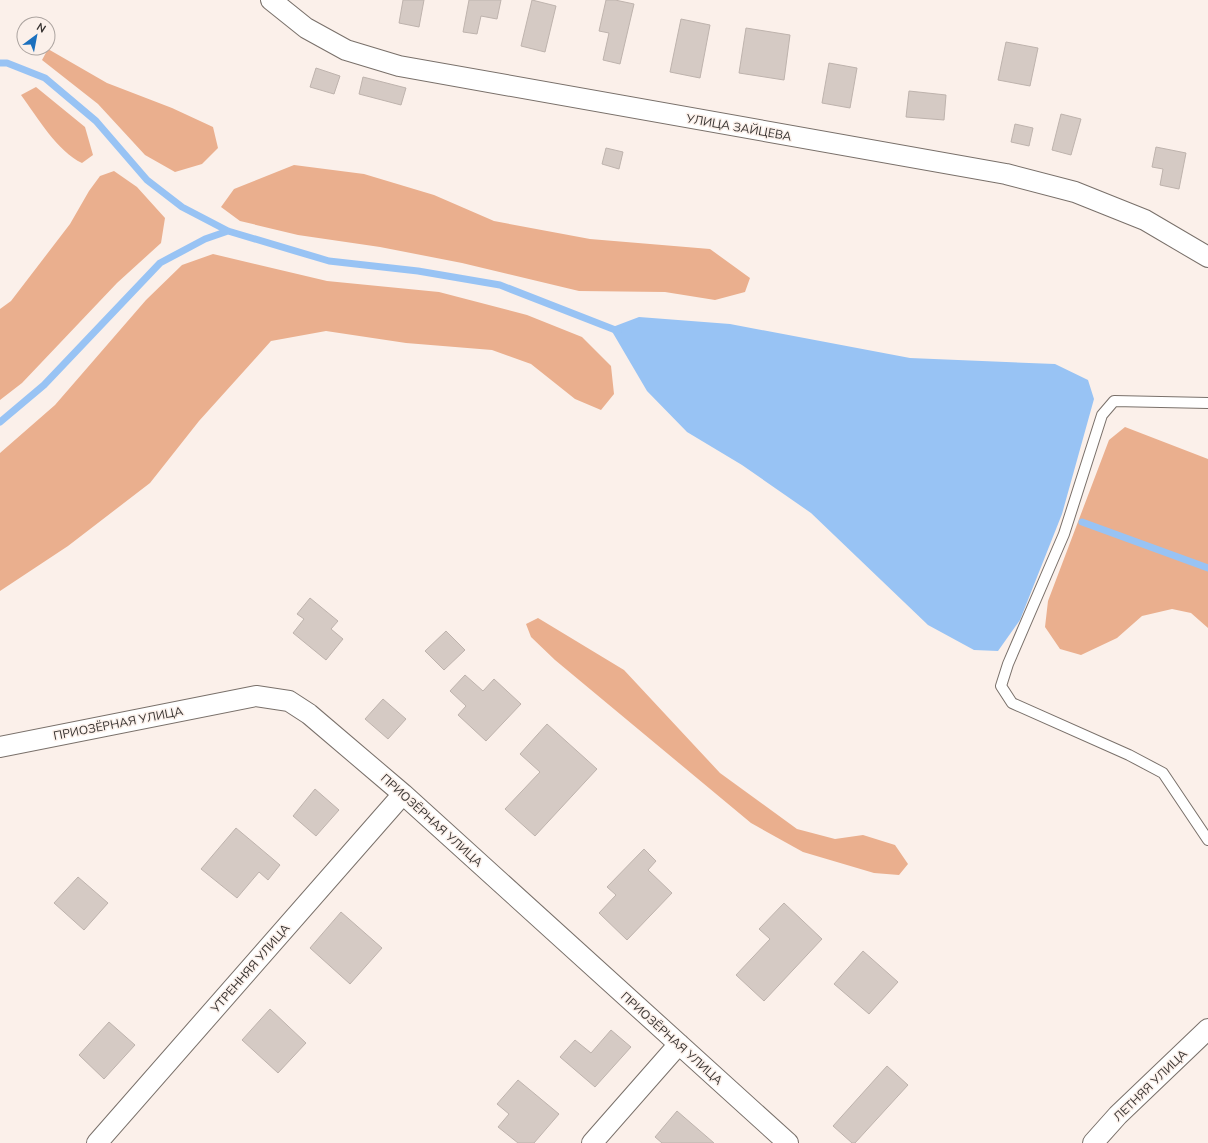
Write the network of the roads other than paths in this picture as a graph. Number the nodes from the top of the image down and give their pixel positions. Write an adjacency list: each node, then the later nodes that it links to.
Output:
1 (271, 0): 2 (street, УЛИЦА ЗАЙЦЕВА)
2 (1208, 257)
3 (1208, 403): 6 (lane)
4 (0, 747): 5 (street, ПРИОЗЁРНАЯ УЛИЦА)
5 (403, 794): 8 (street, ПРИОЗЁРНАЯ УЛИЦА); 9 (street, УТРЕННЯЯ УЛИЦА)
6 (1208, 840)
7 (1208, 1029): 12 (street, ЛЕТНЯЯ УЛИЦА)
8 (679, 1044): 10 (street); 11 (street, ПРИОЗЁРНАЯ УЛИЦА)
9 (97, 1143)
10 (592, 1143)
11 (788, 1143)
12 (1093, 1143)

